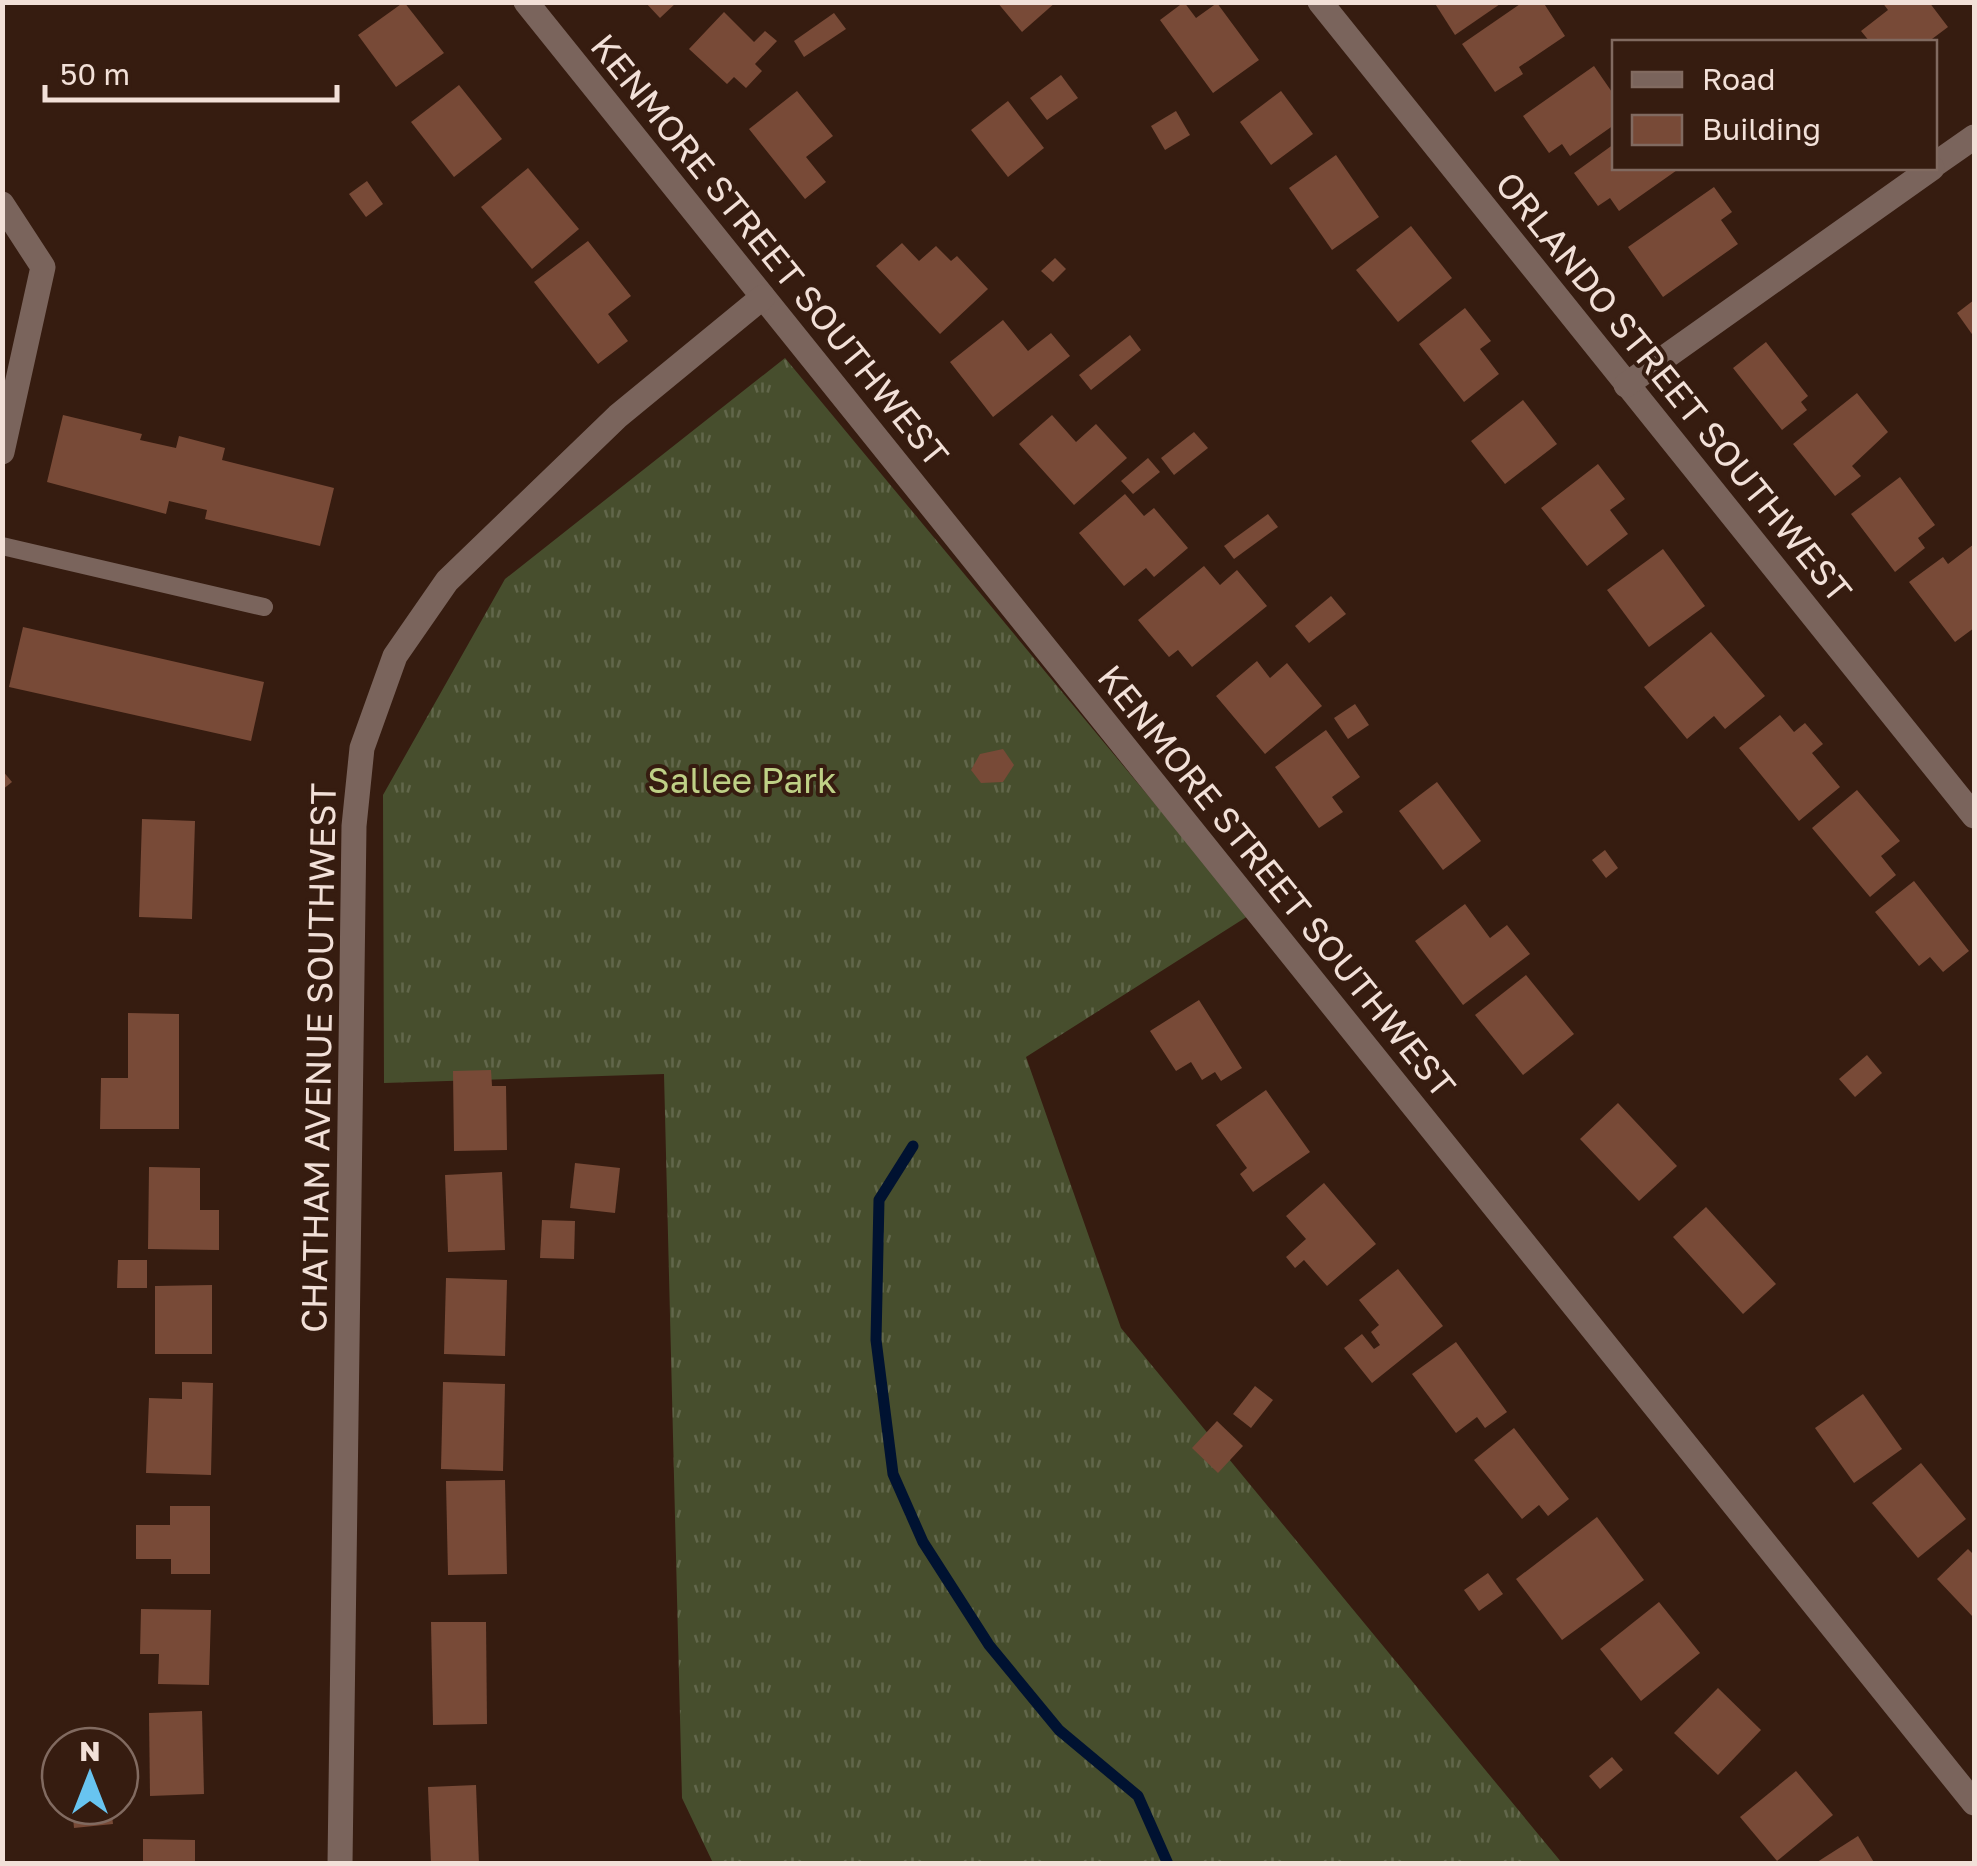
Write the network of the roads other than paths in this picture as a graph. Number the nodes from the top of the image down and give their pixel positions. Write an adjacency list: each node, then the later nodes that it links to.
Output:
1 (526, 2): 7 (street, KENMORE STREET SOUTHWEST)
2 (1320, 2): 8 (street, ORLANDO STREET SOUTHWEST)
3 (1974, 137): 4 (street)
4 (1937, 163)
5 (1927, 170): 8 (street)
6 (2, 204): 9 (street)
7 (763, 297): 13 (street, KENMORE STREET SOUTHWEST); 14 (street, CHATHAM AVENUE SOUTHWEST)
8 (1626, 385): 12 (street, ORLANDO STREET SOUTHWEST)
9 (2, 452)
10 (2, 546): 11 (lane)
11 (264, 607)
12 (1974, 816)
13 (1974, 1803)
14 (340, 1864)

